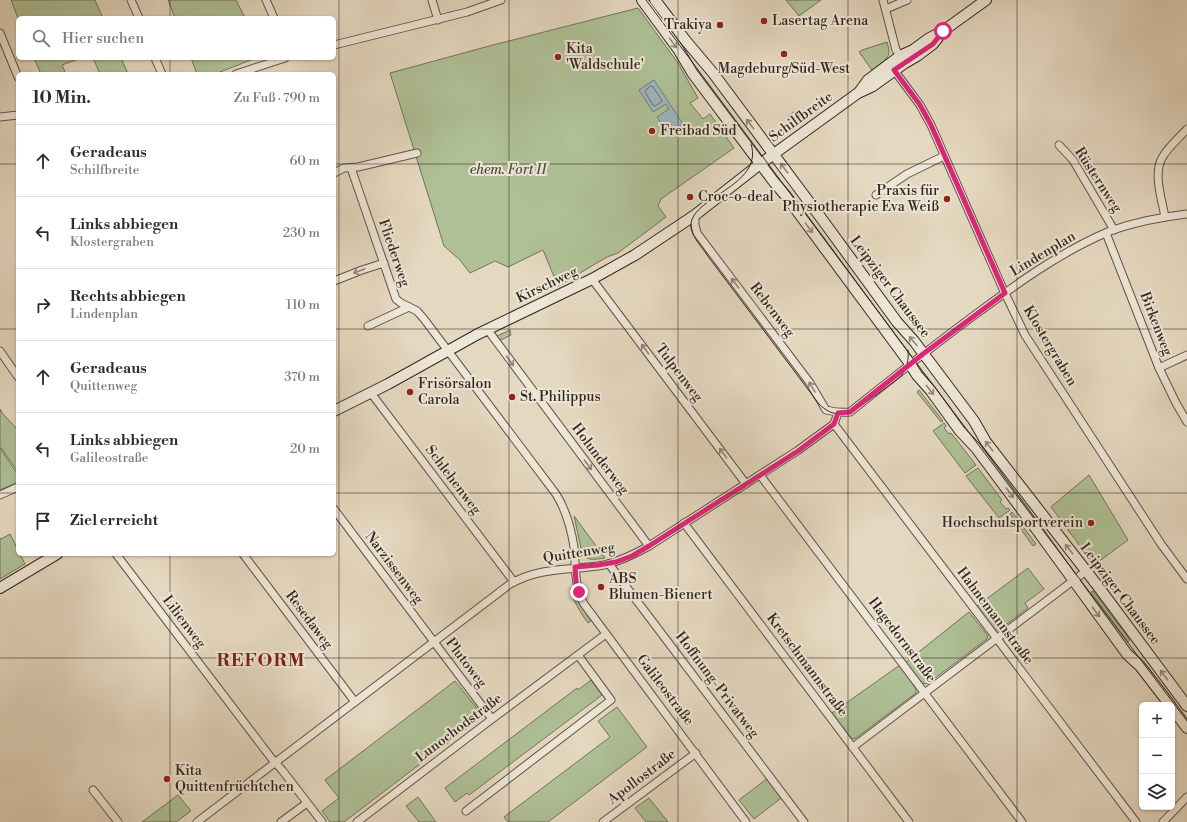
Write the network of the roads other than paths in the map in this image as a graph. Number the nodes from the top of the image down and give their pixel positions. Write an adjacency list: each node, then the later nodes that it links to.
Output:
1 (131, 0): 11 (street)
2 (266, 0): 12 (street)
3 (432, 0): 13 (street)
4 (501, 0): 13 (street)
5 (642, 0): 31 (main road, Leipziger Chaussee, one-way to 31)
6 (655, 0): 29 (main road, Leipziger Chaussee, one-way to 6)
7 (883, 0): 10 (street)
8 (907, 0): 10 (street)
9 (986, 0): 16 (main road, Schilfbreite)
10 (886, 9): 16 (street)
11 (137, 16)
12 (273, 16)
13 (438, 20): 15 (street)
14 (0, 33): 20 (street)
15 (336, 45)
16 (902, 59): 19 (main road, Schilfbreite); 23 (main road, Schilfbreite)
17 (156, 60): 21 (street)
18 (279, 60): 22 (street)
19 (894, 70): 23 (main road, Schilfbreite); 30 (street, Klostergraben)
20 (16, 72)
21 (161, 72)
22 (242, 72)
23 (858, 93): 29 (main road, Schilfbreite)
24 (16, 115): 25 (street)
25 (0, 116)
26 (1187, 129): 37 (street)
27 (1059, 145): 38 (street, Rüsternweg)
28 (418, 153): 32 (street)
29 (774, 155): 31 (main road, Schilfbreite); 49 (main road, Leipziger Chaussee, one-way to 29)
30 (944, 156): 34 (street); 43 (street, Klostergraben)
31 (760, 164): 36 (main road, Kirschweg); 51 (main road, Leipziger Chaussee, one-way to 51)
32 (351, 168): 33 (street); 40 (street, Fliederweg)
33 (336, 172)
34 (876, 195)
35 (1187, 214): 37 (street, Lindenplan)
36 (695, 215): 41 (main road, Kirschweg); 56 (street, Rebenweg, one-way to 36)
37 (1164, 217): 38 (street, Lindenplan)
38 (1114, 230): 39 (street, Lindenplan)
39 (1106, 233): 43 (street, Lindenplan); 52 (street, Birkenweg)
40 (384, 263): 42 (street, one-way to 42); 44 (street, Fliederweg)
41 (592, 279): 46 (main road, Kirschweg); 60 (street, Tulpenweg, one-way to 41)
42 (336, 280)
43 (1005, 293): 49 (street, Lindenplan); 72 (street, Klostergraben)
44 (409, 307): 45 (street); 48 (street, Fliederweg)
45 (368, 326)
46 (487, 329): 48 (main road, Kirschweg); 65 (street, Holunderweg, one-way to 65)
47 (0, 351): 53 (street)
48 (448, 351): 54 (main road, Kirschweg); 70 (street)
49 (923, 354): 51 (street, Lindenplan); 71 (main road, Leipziger Chaussee, one-way to 49)
50 (1187, 355): 52 (street)
51 (910, 364): 56 (street); 73 (main road, Leipziger Chaussee, one-way to 73)
52 (1159, 368): 57 (street, Birkenweg)
53 (16, 374)
54 (371, 393): 55 (main road, Kirschweg); 74 (street, Schlehenweg)
55 (336, 411)
56 (838, 413): 58 (street)
57 (1187, 422)
58 (834, 424): 59 (street, Quittenweg); 77 (street, Hahnemannstraße)
59 (760, 475): 60 (street, Quittenweg); 80 (street, Hagedornstraße)
60 (746, 484): 64 (street, Quittenweg)
61 (16, 488): 62 (street)
62 (0, 495)
63 (336, 512): 78 (street, Narzissenweg)
64 (684, 523): 65 (street, Quittenweg); 87 (street, Kretschmannstraße)
65 (649, 546): 69 (street, Quittenweg)
66 (54, 556): 75 (main road)
67 (118, 556): 89 (street, Lilienweg)
68 (244, 556): 81 (street, Resedaweg)
69 (609, 564): 70 (street, Quittenweg); 101 (street, Hoffnung-Privatweg)
70 (575, 567): 74 (street, Quittenweg); 76 (street, Galileostraße)
71 (1086, 571): 73 (street); 83 (main road, Leipziger Chaussee, one-way to 71)
72 (1187, 579)
73 (1073, 581): 77 (street); 82 (main road, Leipziger Chaussee, one-way to 82)
74 (514, 582): 78 (street, Quittenweg)
75 (0, 588)
76 (606, 634): 79 (street, Lunochodstraße); 88 (street, Galileostraße)
77 (996, 638): 80 (street); 104 (street, Hahnemannstraße)
78 (434, 642): 81 (street, Quittenweg); 85 (street, Plutoweg)
79 (578, 654): 85 (street, Lunochodstraße); 93 (street)
80 (925, 692): 87 (street); 103 (street, Hagedornstraße)
81 (354, 702): 89 (street, Quittenweg)
82 (1168, 702)
83 (1187, 706)
84 (1175, 712): 86 (main road)
85 (492, 719): 98 (street, Lunochodstraße)
86 (1187, 728)
87 (853, 747): 102 (street, Kretschmannstraße)
88 (696, 753): 99 (street, Apollostraße); 100 (street, Galileostraße)
89 (274, 763): 92 (street, Lilienweg); 95 (street, Quittenweg)
90 (93, 790): 94 (street)
91 (1186, 801): 105 (street)
92 (307, 803): 96 (street); 97 (street, Lilienweg)
93 (466, 811)
94 (116, 821)
95 (197, 822)
96 (281, 822)
97 (322, 822)
98 (357, 822)
99 (603, 822)
100 (746, 822)
101 (804, 822)
102 (909, 822)
103 (1022, 822)
104 (1136, 822)
105 (1162, 822)

